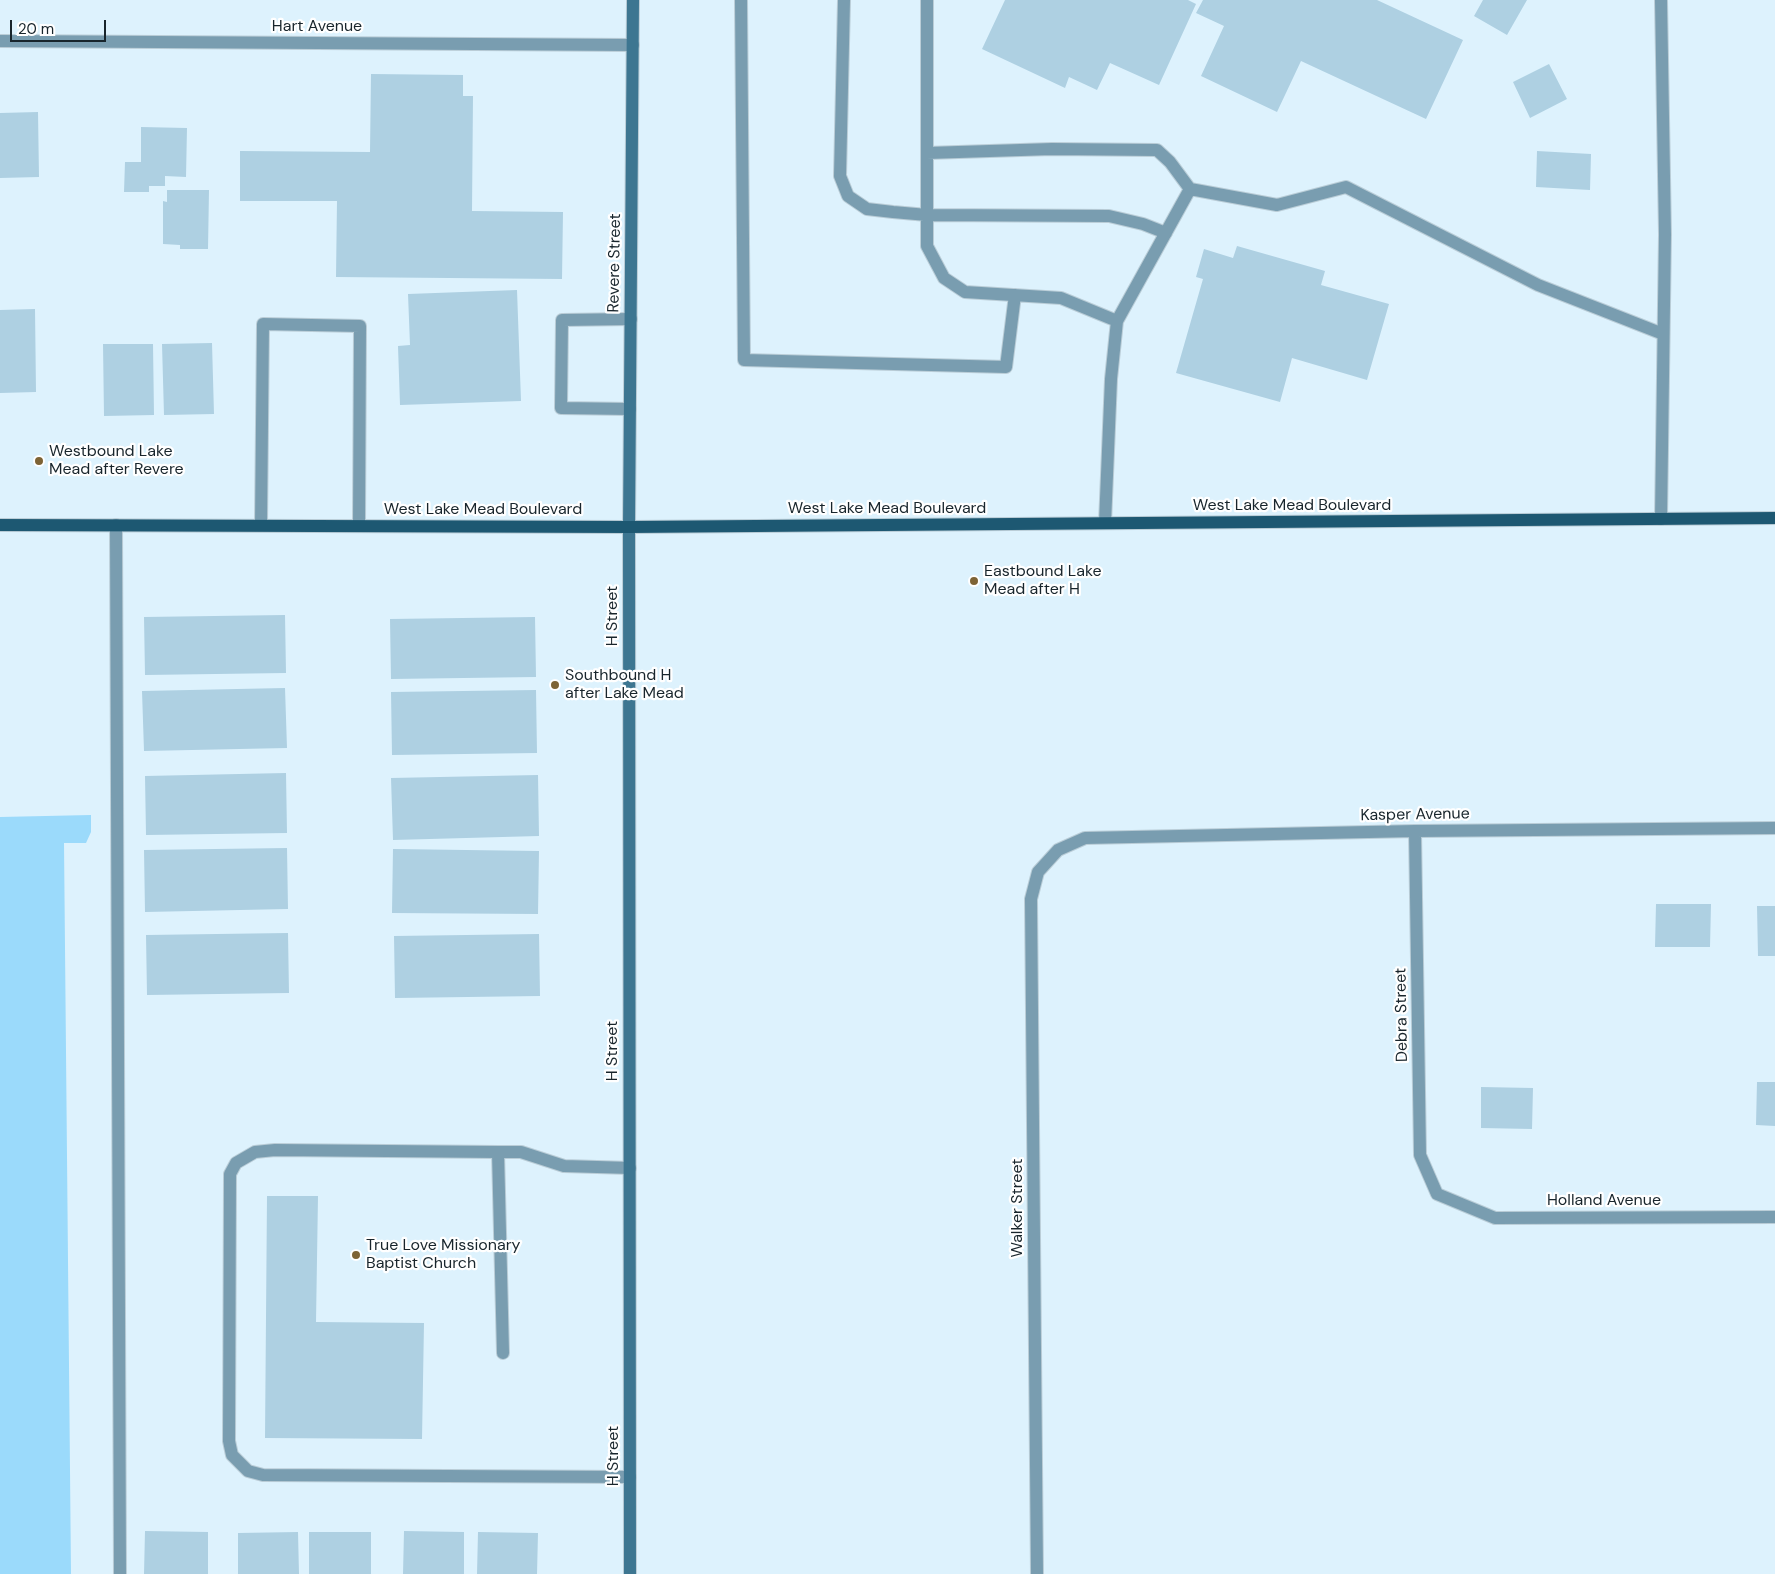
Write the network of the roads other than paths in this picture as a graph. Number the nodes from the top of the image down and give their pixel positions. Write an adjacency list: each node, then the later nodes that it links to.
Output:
1 (633, 0): 7 (street, Revere Street)
2 (741, 0): 12 (street)
3 (844, 0): 10 (street)
4 (927, 0): 8 (street)
5 (1661, 0): 15 (street)
6 (0, 41): 7 (street, Hart Avenue)
7 (633, 45): 13 (street, Revere Street)
8 (927, 152): 9 (street); 10 (street)
9 (1190, 189): 11 (street); 15 (street)
10 (927, 215): 11 (street); 12 (street)
11 (1166, 233): 14 (street)
12 (1015, 295): 14 (street)
13 (631, 318): 16 (street, Revere Street); 16 (street)
14 (1117, 321): 19 (street)
15 (1663, 334): 18 (street)
16 (630, 409): 24 (street, Revere Street)
17 (1775, 518): 18 (main road, West Lake Mead Boulevard)
18 (1661, 519): 19 (main road, West Lake Mead Boulevard)
19 (1106, 523): 24 (main road, West Lake Mead Boulevard)
20 (0, 525): 21 (main road, West Lake Mead Boulevard)
21 (116, 525): 22 (main road, West Lake Mead Boulevard); 34 (street)
22 (261, 525): 23 (main road, West Lake Mead Boulevard); 23 (street)
23 (359, 526): 24 (main road, West Lake Mead Boulevard)
24 (629, 527): 29 (street, H Street)
25 (1775, 828): 26 (street, Kasper Avenue)
26 (1415, 831): 27 (street, Kasper Avenue); 30 (street, Debra Street)
27 (1058, 850): 36 (street, Walker Street)
28 (498, 1152): 29 (street); 32 (street); 33 (street)
29 (630, 1168): 33 (street, H Street)
30 (1437, 1194): 31 (street, Holland Avenue)
31 (1775, 1217)
32 (503, 1353)
33 (630, 1477): 35 (street, H Street)
34 (120, 1574)
35 (630, 1574)
36 (1037, 1574)

